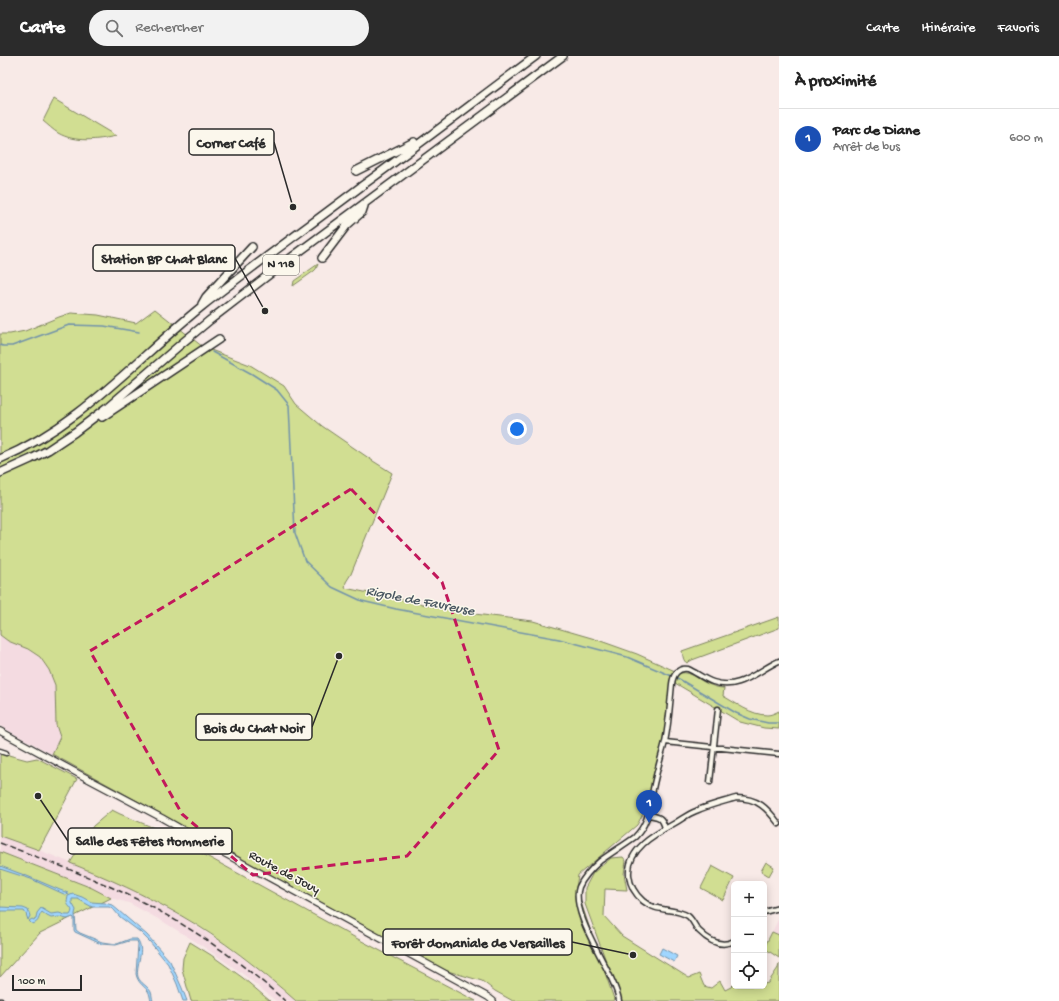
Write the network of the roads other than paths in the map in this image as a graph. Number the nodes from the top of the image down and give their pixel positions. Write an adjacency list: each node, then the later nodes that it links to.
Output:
1 (536, 56): 3 (highway, N 118)
2 (563, 56): 5 (highway, N 118)
3 (422, 140): 4 (highway); 8 (highway, N 118)
4 (356, 171)
5 (364, 204): 7 (highway); 10 (highway, N 118)
6 (252, 248): 8 (highway)
7 (322, 258)
8 (200, 308): 11 (highway, N 118)
9 (219, 338): 10 (highway)
10 (87, 424): 12 (highway, N 118)
11 (0, 459)
12 (0, 473)
13 (779, 661): 16 (street)
14 (718, 709): 17 (street)
15 (0, 731): 28 (main road, Route de Jouy)
16 (665, 742): 17 (street); 22 (street)
17 (713, 748): 20 (street); 21 (street)
18 (0, 751): 19 (street)
19 (6, 753)
20 (779, 754)
21 (710, 782)
22 (649, 814): 24 (street); 29 (street)
23 (779, 824): 24 (street)
24 (665, 828): 27 (street)
25 (779, 908): 26 (street)
26 (767, 911)
27 (731, 942)
28 (493, 1001)
29 (619, 1001)

